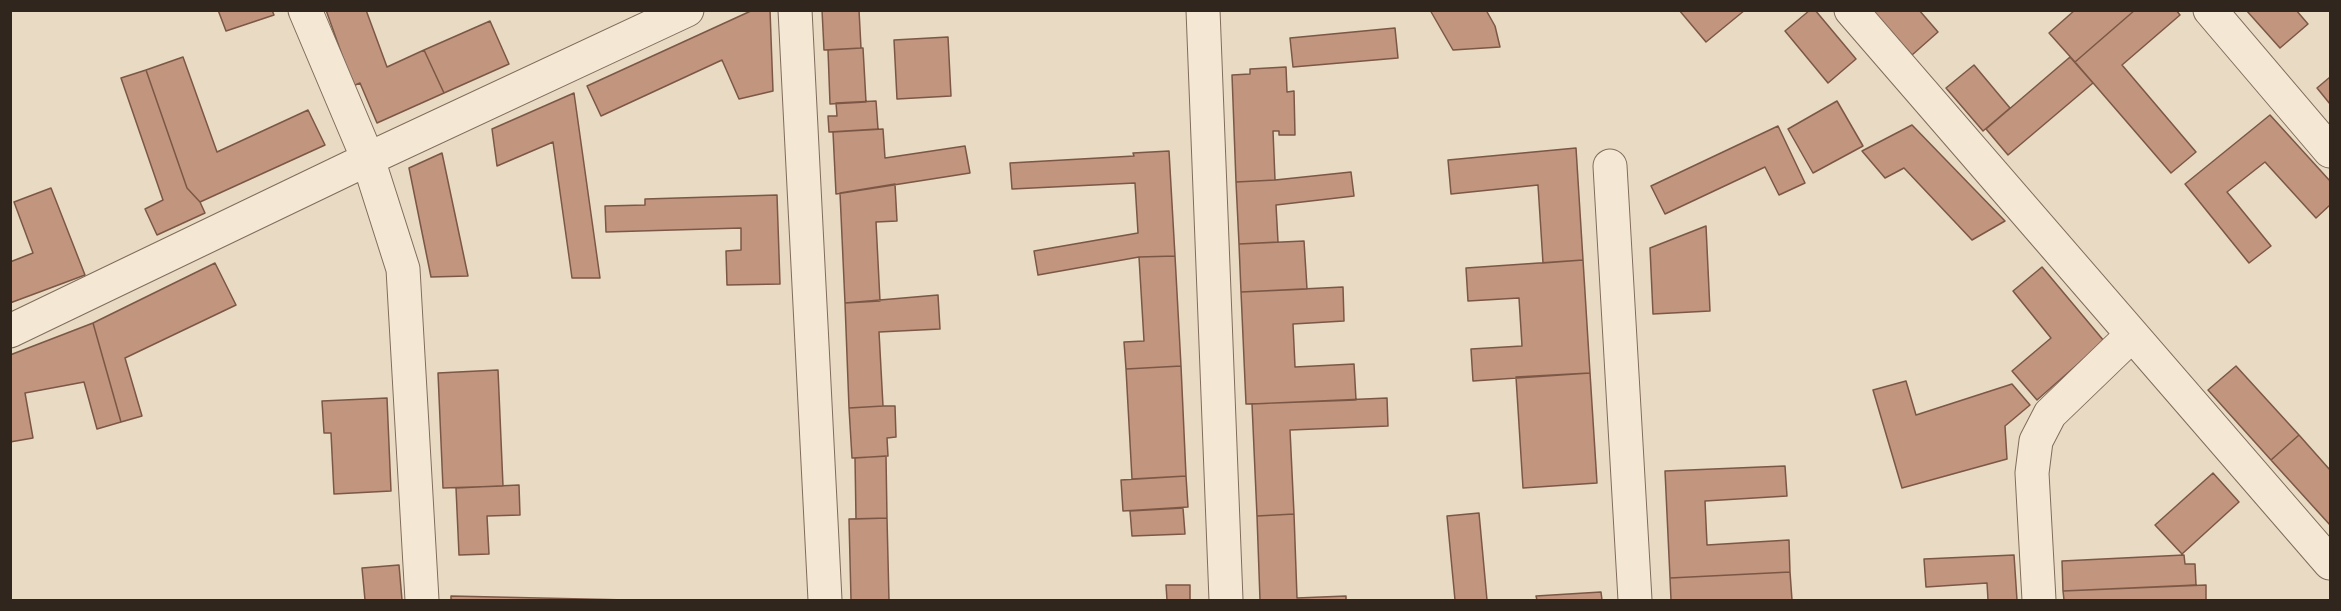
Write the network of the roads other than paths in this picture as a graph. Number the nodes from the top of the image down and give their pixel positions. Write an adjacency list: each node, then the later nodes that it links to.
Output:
1 (305, 10): 8 (lane)
2 (687, 10): 8 (lane)
3 (795, 10): 14 (lane)
4 (1203, 10): 15 (lane)
5 (1851, 10): 11 (lane)
6 (2210, 10): 7 (lane)
7 (2331, 151)
8 (368, 159): 10 (lane); 13 (lane)
9 (1610, 166): 16 (lane)
10 (10, 331)
11 (2132, 335): 12 (lane); 17 (lane)
12 (2331, 563)
13 (422, 600)
14 (825, 600)
15 (1226, 600)
16 (1635, 600)
17 (2039, 600)

